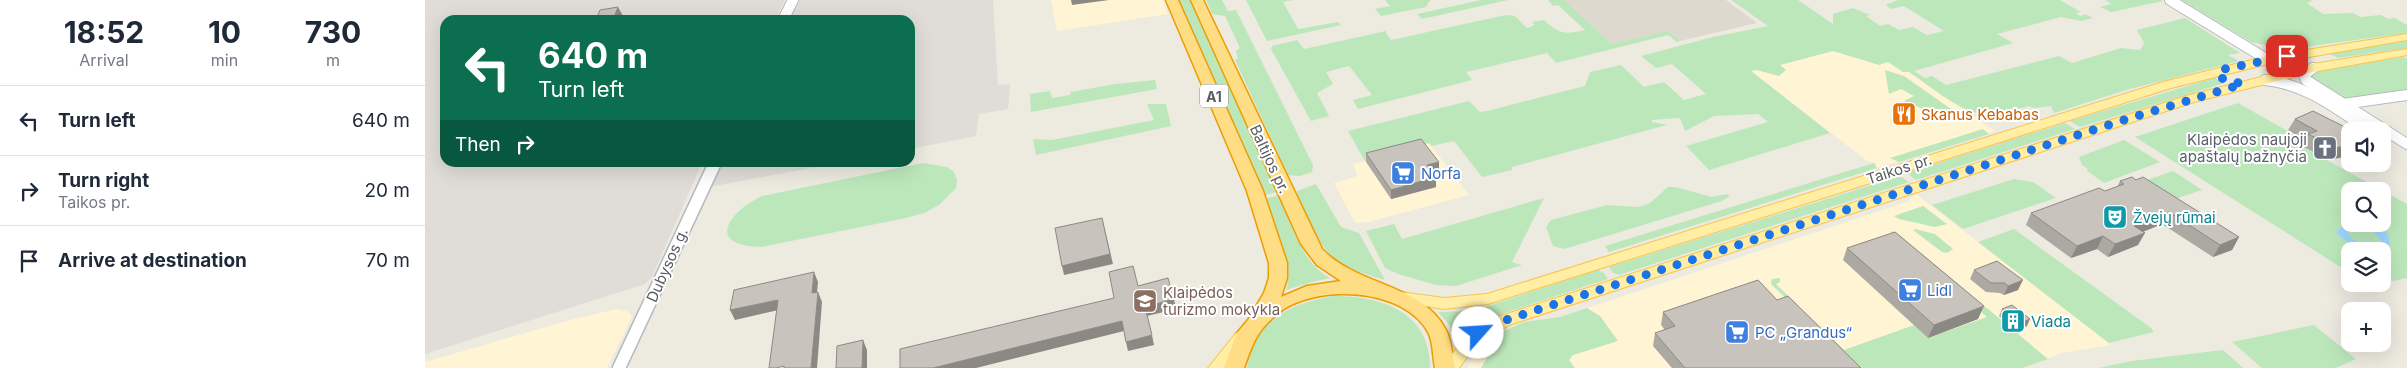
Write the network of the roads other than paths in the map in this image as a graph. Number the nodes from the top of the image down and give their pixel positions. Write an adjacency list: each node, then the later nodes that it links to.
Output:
1 (793, 0): 5 (street)
2 (1172, 0): 23 (highway, Baltijos pr. / A1)
3 (1197, 0): 21 (highway, Baltijos pr. / A1)
4 (2170, 0): 9 (street)
5 (786, 15)
6 (2407, 37): 7 (main road, Taikos pr.)
7 (2307, 52): 9 (main road, Taikos pr.); 10 (main road)
8 (2407, 52): 10 (main road, Taikos pr.)
9 (2268, 60): 12 (main road, Taikos pr.)
10 (2328, 65): 11 (main road, Taikos pr.)
11 (2313, 68): 13 (main road, Taikos pr.); 15 (street)
12 (2220, 70): 13 (main road); 22 (main road, Taikos pr.)
13 (2249, 82): 16 (street); 29 (main road, Taikos pr.)
14 (2407, 95): 15 (street)
15 (2343, 104): 18 (street)
16 (2357, 122)
17 (2391, 143): 19 (street)
18 (2407, 144)
19 (2407, 153)
20 (713, 167): 25 (street, Dubysos g.)
21 (1375, 290): 22 (highway, A1); 23 (highway, A1)
22 (1395, 296): 28 (highway, A1)
23 (1257, 319): 24 (highway, A1)
24 (1244, 335): 26 (main road, A1); 27 (highway, A1)
25 (619, 368)
26 (1216, 368)
27 (1234, 368)
28 (1445, 368)
29 (1449, 368)

